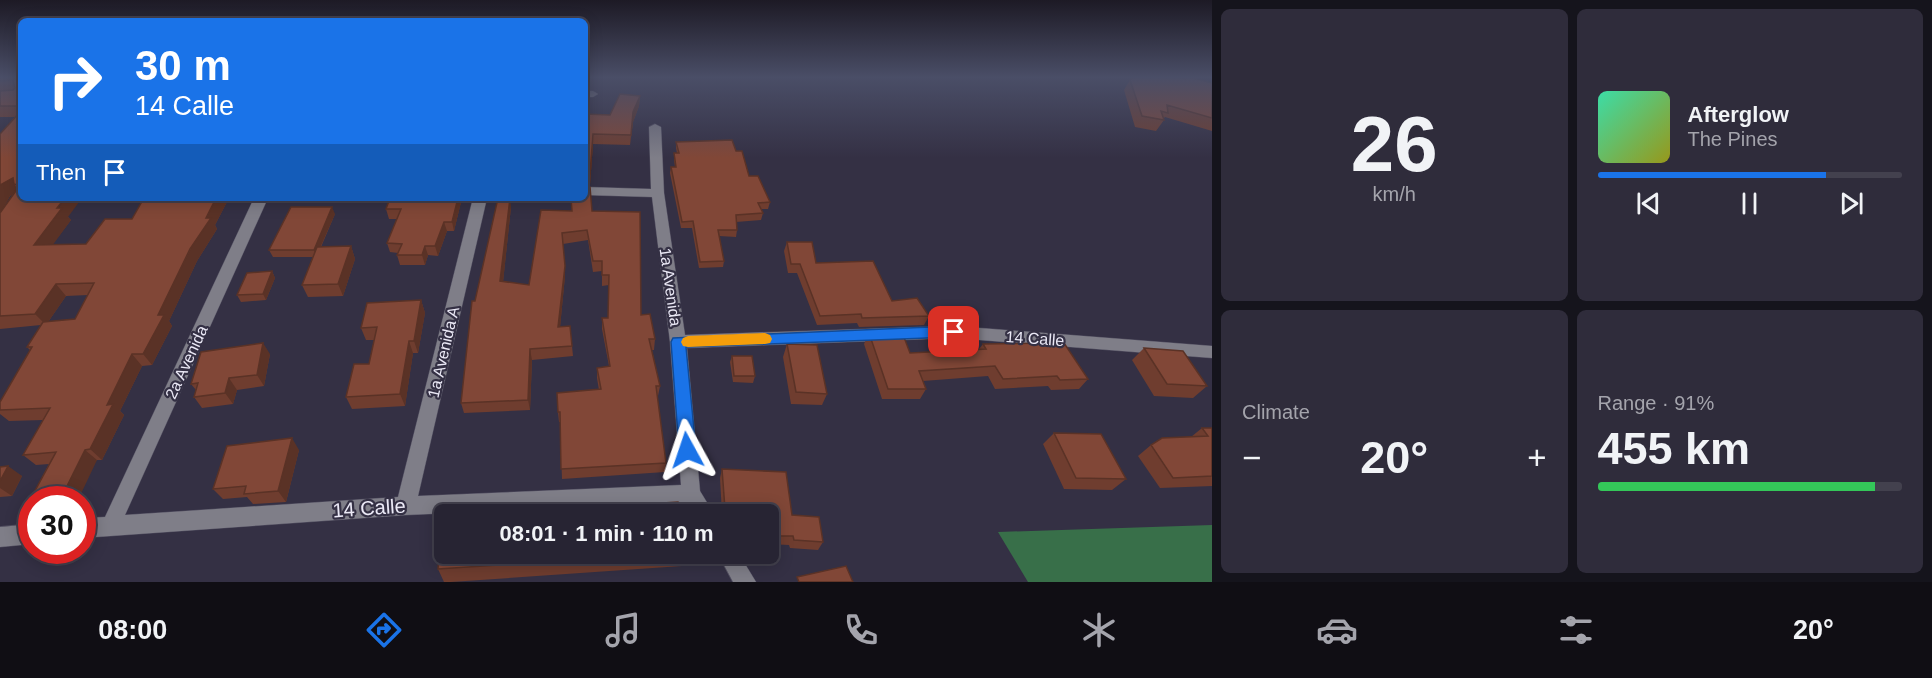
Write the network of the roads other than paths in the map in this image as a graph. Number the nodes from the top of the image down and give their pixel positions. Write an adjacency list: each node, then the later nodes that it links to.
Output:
1 (655, 127): 3 (street, 1a Avenida)
2 (588, 191): 3 (street)
3 (658, 193): 6 (street, 1a Avenida)
4 (260, 201): 11 (street, 2a Avenida)
5 (479, 201): 10 (street, 1a Avenida A)
6 (678, 342): 7 (street, 14 Calle); 8 (street, 1a Avenida)
7 (1212, 352)
8 (691, 494): 9 (street, 1a Avenida); 10 (street, 14 Calle)
9 (698, 504)
10 (406, 506): 11 (street, 14 Calle)
11 (111, 525): 12 (street, 14 Calle)
12 (96, 527)
13 (18, 535): 14 (street)
14 (0, 537)
15 (734, 564): 16 (street)
16 (745, 582)

